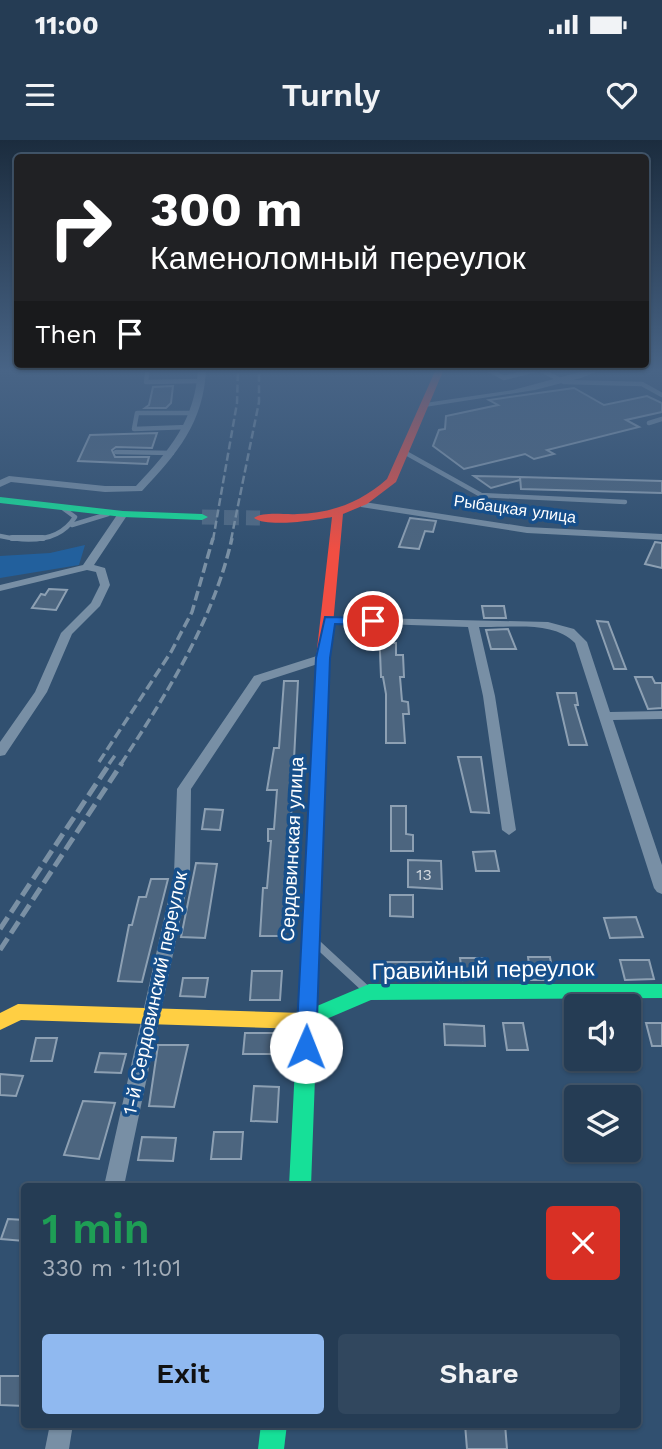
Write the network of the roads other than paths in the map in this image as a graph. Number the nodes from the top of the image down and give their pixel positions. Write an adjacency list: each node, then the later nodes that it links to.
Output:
1 (188, 430): 5 (street)
2 (414, 430): 4 (street)
3 (116, 452): 5 (lane)
4 (404, 452): 8 (lane); 9 (street)
5 (173, 453): 6 (street)
6 (0, 484)
7 (0, 500): 10 (street)
8 (625, 502)
9 (364, 505): 12 (street); 17 (street, Рыбацкая улица)
10 (63, 508): 11 (street); 15 (lane)
11 (117, 513): 13 (street); 15 (lane); 18 (street)
12 (338, 514): 14 (street); 20 (street, Сердовинская улица)
13 (202, 517)
14 (260, 518)
15 (72, 525): 16 (lane)
16 (0, 536)
17 (662, 537)
18 (87, 567): 19 (street); 25 (street)
19 (0, 588)
20 (329, 620): 21 (street); 22 (street, Сердовинская улица)
21 (473, 625): 24 (street); 26 (street)
22 (323, 658): 28 (street, Сердовинская улица); 31 (street, 1-й Сердовинский переулок)
23 (662, 715): 24 (street)
24 (606, 716): 27 (street)
25 (0, 752)
26 (509, 830)
27 (662, 888)
28 (309, 936): 30 (lane); 32 (street, Сердовинская улица)
29 (662, 991): 30 (street, Гравийный переулок)
30 (369, 992): 32 (street, Гравийный переулок)
31 (152, 1016): 32 (street, Гравийный переулок); 33 (street, Гравийный переулок); 34 (street, 1-й Сердовинский переулок)
32 (306, 1021): 35 (street, Сердовинская улица)
33 (0, 1022)
34 (115, 1183)
35 (300, 1183)
36 (61, 1428): 38 (street)
37 (274, 1428): 39 (street)
38 (57, 1449)
39 (271, 1449)

